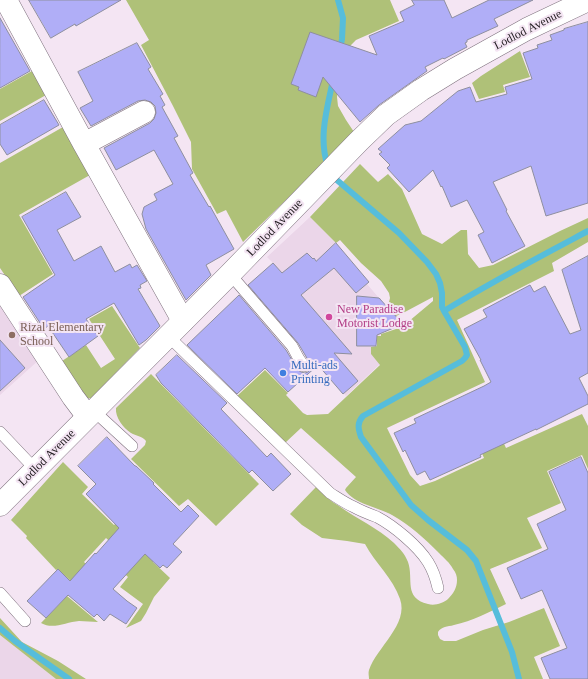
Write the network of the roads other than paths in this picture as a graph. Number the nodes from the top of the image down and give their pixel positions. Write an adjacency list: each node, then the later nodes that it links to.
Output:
1 (588, 0): 5 (main road, Lodlod Avenue)
2 (9, 1): 4 (main road)
3 (144, 112): 4 (main road)
4 (84, 144): 7 (main road)
5 (230, 274): 7 (main road, Lodlod Avenue); 9 (lane)
6 (0, 285): 10 (main road)
7 (183, 321): 8 (main road, Lodlod Avenue)
8 (168, 336): 10 (main road, Lodlod Avenue); 15 (lane)
9 (304, 366)
10 (92, 413): 12 (lane); 13 (main road, Lodlod Avenue)
11 (0, 432): 13 (lane)
12 (132, 446)
13 (36, 469): 14 (main road, Lodlod Avenue)
14 (0, 506)
15 (438, 588)
16 (0, 593): 17 (lane)
17 (25, 621)

